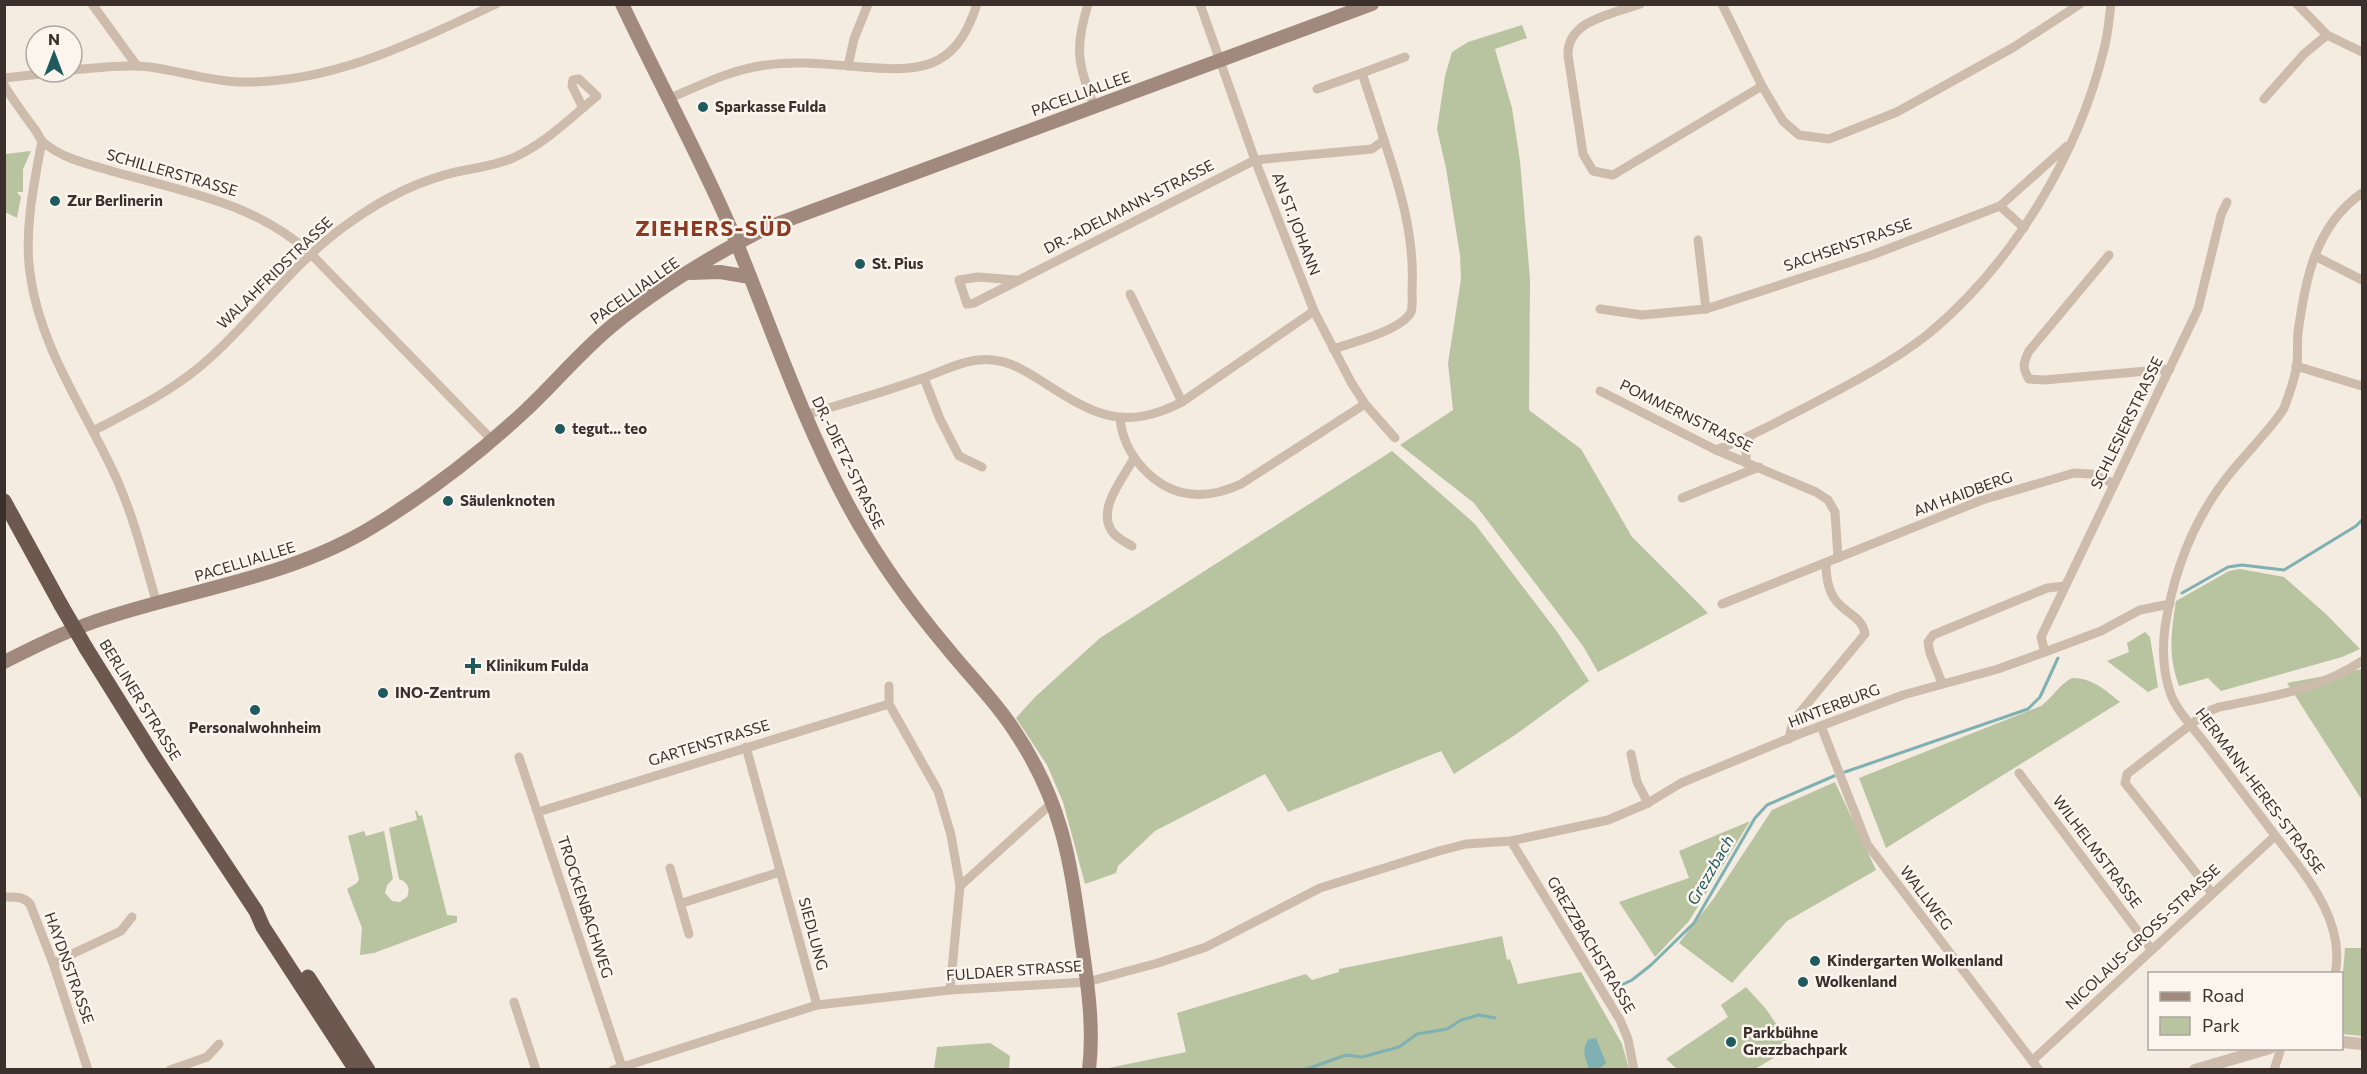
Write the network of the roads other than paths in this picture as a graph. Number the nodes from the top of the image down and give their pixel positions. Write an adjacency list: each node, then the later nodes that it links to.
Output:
1 (92, 4): 18 (street)
2 (496, 4): 18 (street)
3 (622, 4): 27 (main road, DR.-DIETZ-STRASSE)
4 (868, 4): 19 (street)
5 (977, 4): 19 (street)
6 (1088, 4): 29 (street)
7 (1200, 4): 17 (street, AN ST. JOHANN)
8 (1372, 4): 17 (main road, PACELLIALLEE)
9 (1640, 4): 25 (street)
10 (1722, 4): 25 (street)
11 (2080, 4): 25 (street)
12 (2111, 4): 33 (street)
13 (2297, 4): 14 (street)
14 (2327, 35): 15 (street); 28 (street)
15 (2362, 52)
16 (1405, 57): 21 (street)
17 (1220, 60): 29 (main road, PACELLIALLEE); 34 (street, AN ST. JOHANN)
18 (137, 66): 20 (street)
19 (848, 66): 27 (street)
20 (84, 69)
21 (1362, 73): 26 (street); 31 (street)
22 (24, 76): 23 (street)
23 (4, 78)
24 (4, 85): 32 (street, SCHILLERSTRASSE)
25 (1762, 86)
26 (1317, 89)
27 (668, 99): 40 (main road, DR.-DIETZ-STRASSE)
28 (2264, 99)
29 (1094, 106): 40 (main road, PACELLIALLEE)
30 (583, 108): 41 (street, WALAHFRIDSTRASSE)
31 (1384, 140): 34 (street); 52 (street)
32 (42, 141): 41 (street, SCHILLERSTRASSE); 62 (street)
33 (2069, 144): 37 (street, SACHSENSTRASSE); 38 (street)
34 (1255, 160): 46 (street, DR.-ADELMANN-STRASSE); 51 (street, AN ST. JOHANN)
35 (2362, 193): 43 (street)
36 (2228, 202): 54 (street, SCHLESIERSTRASSE)
37 (2000, 206): 38 (street); 50 (street, SACHSENSTRASSE)
38 (2025, 228): 64 (street)
39 (1698, 240): 50 (street)
40 (736, 244): 44 (main road, PACELLIALLEE); 45 (main road, DR.-DIETZ-STRASSE)
41 (312, 254): 62 (street, WALAHFRIDSTRASSE); 65 (street, SCHILLERSTRASSE)
42 (2109, 255): 54 (street)
43 (2315, 256): 47 (street); 53 (street)
44 (688, 273): 45 (main road); 65 (main road, PACELLIALLEE)
45 (750, 277): 60 (main road, DR.-DIETZ-STRASSE)
46 (1016, 280): 46 (street, DR.-ADELMANN-STRASSE)
47 (2362, 280)
48 (1130, 294): 58 (street)
49 (1600, 309): 50 (street, SACHSENSTRASSE)
50 (1706, 309)
51 (1314, 311): 52 (street, AN ST. JOHANN); 58 (street)
52 (1333, 349): 59 (street, AN ST. JOHANN)
53 (2296, 366): 56 (street); 80 (street)
54 (2170, 369): 71 (street, SCHLESIERSTRASSE)
55 (924, 378): 60 (street); 61 (street); 69 (street)
56 (2362, 386)
57 (1600, 391): 66 (street, POMMERNSTRASSE)
58 (1182, 402): 61 (street)
59 (1365, 404): 63 (street, AN ST. JOHANN); 67 (street)
60 (805, 415): 94 (main road, DR.-DIETZ-STRASSE)
61 (1120, 418): 67 (street)
62 (93, 431): 78 (street)
63 (1395, 438)
64 (1750, 438): 66 (street); 68 (street)
65 (492, 440): 78 (main road, PACELLIALLEE)
66 (1716, 450): 68 (street, POMMERNSTRASSE)
67 (1134, 458): 74 (street)
68 (1746, 463): 70 (street, POMMERNSTRASSE)
69 (982, 467)
70 (1760, 468): 72 (street, POMMERNSTRASSE); 75 (street, POMMERNSTRASSE)
71 (2113, 483): 75 (street, AM HAIDBERG); 77 (street, SCHLESIERSTRASSE)
72 (1682, 498)
73 (4, 501): 105 (highway, BERLINER STRASSE, bridge)
74 (1132, 546)
75 (1838, 558): 76 (street, AM HAIDBERG)
76 (1826, 564): 79 (street, AM HAIDBERG); 89 (street)
77 (2065, 586): 81 (street, SCHLESIERSTRASSE); 84 (street)
78 (157, 604): 83 (main road, PACELLIALLEE)
79 (1722, 604)
80 (2170, 604): 81 (street, HINTERBURG); 88 (street, HERMANN-HERES-STRASSE)
81 (2045, 652): 84 (street, HINTERBURG)
82 (2362, 661): 88 (street)
83 (4, 662)
84 (1942, 683): 87 (street, HINTERBURG)
85 (889, 686): 86 (street)
86 (889, 704): 90 (street, GARTENSTRASSE); 101 (street)
87 (1821, 726): 89 (street, HINTERBURG); 120 (street, WALLWEG)
88 (2192, 726): 97 (street, HERMANN-HERES-STRASSE); 102 (street)
89 (1789, 739): 95 (street, HINTERBURG)
90 (746, 747): 96 (street, GARTENSTRASSE); 100 (street, SIEDLUNG)
91 (1632, 754): 95 (street)
92 (519, 757): 96 (street, TROCKENBACHWEG)
93 (2019, 773): 108 (street, WILHELMSTRASSE)
94 (1053, 802): 101 (street); 111 (main road, DR.-DIETZ-STRASSE)
95 (1648, 803): 98 (street, HINTERBURG)
96 (538, 812): 121 (street, TROCKENBACHWEG)
97 (2275, 836): 102 (street, NICOLAUS-GROSS-STRASSE); 110 (street, HERMANN-HERES-STRASSE)
98 (1511, 841): 111 (street, FULDAER STRASSE); 128 (street, GREZZBACHSTRASSE)
99 (670, 868): 104 (street)
100 (780, 872): 104 (street); 114 (street, SIEDLUNG)
101 (960, 886): 112 (street)
102 (2212, 893): 108 (street, NICOLAUS-GROSS-STRASSE)
103 (4, 897): 109 (street, HAYDNSTRASSE)
104 (682, 903): 107 (street)
105 (256, 911): 124 (highway, BERLINER STRASSE); 125 (highway, BERLINER STRASSE)
106 (132, 916): 109 (street)
107 (689, 934)
108 (2151, 950): 120 (street, NICOLAUS-GROSS-STRASSE)
109 (53, 963): 122 (street, HAYDNSTRASSE)
110 (2335, 972)
111 (1087, 982): 112 (street, FULDAER STRASSE); 127 (main road, DR.-DIETZ-STRASSE)
112 (950, 990): 114 (street, FULDAER STRASSE)
113 (514, 1002): 126 (street)
114 (817, 1005): 121 (street, FULDAER STRASSE)
115 (2343, 1042): 117 (street)
116 (219, 1044): 123 (street)
117 (2362, 1044)
118 (2263, 1050): 130 (street)
119 (2280, 1050): 131 (street)
120 (2032, 1061): 129 (street, WALLWEG)
121 (617, 1068)
122 (88, 1070)
123 (170, 1070)
124 (356, 1070)
125 (368, 1070)
126 (536, 1070)
127 (1089, 1070)
128 (1634, 1070)
129 (2039, 1070)
130 (2195, 1070)
131 (2274, 1070)

